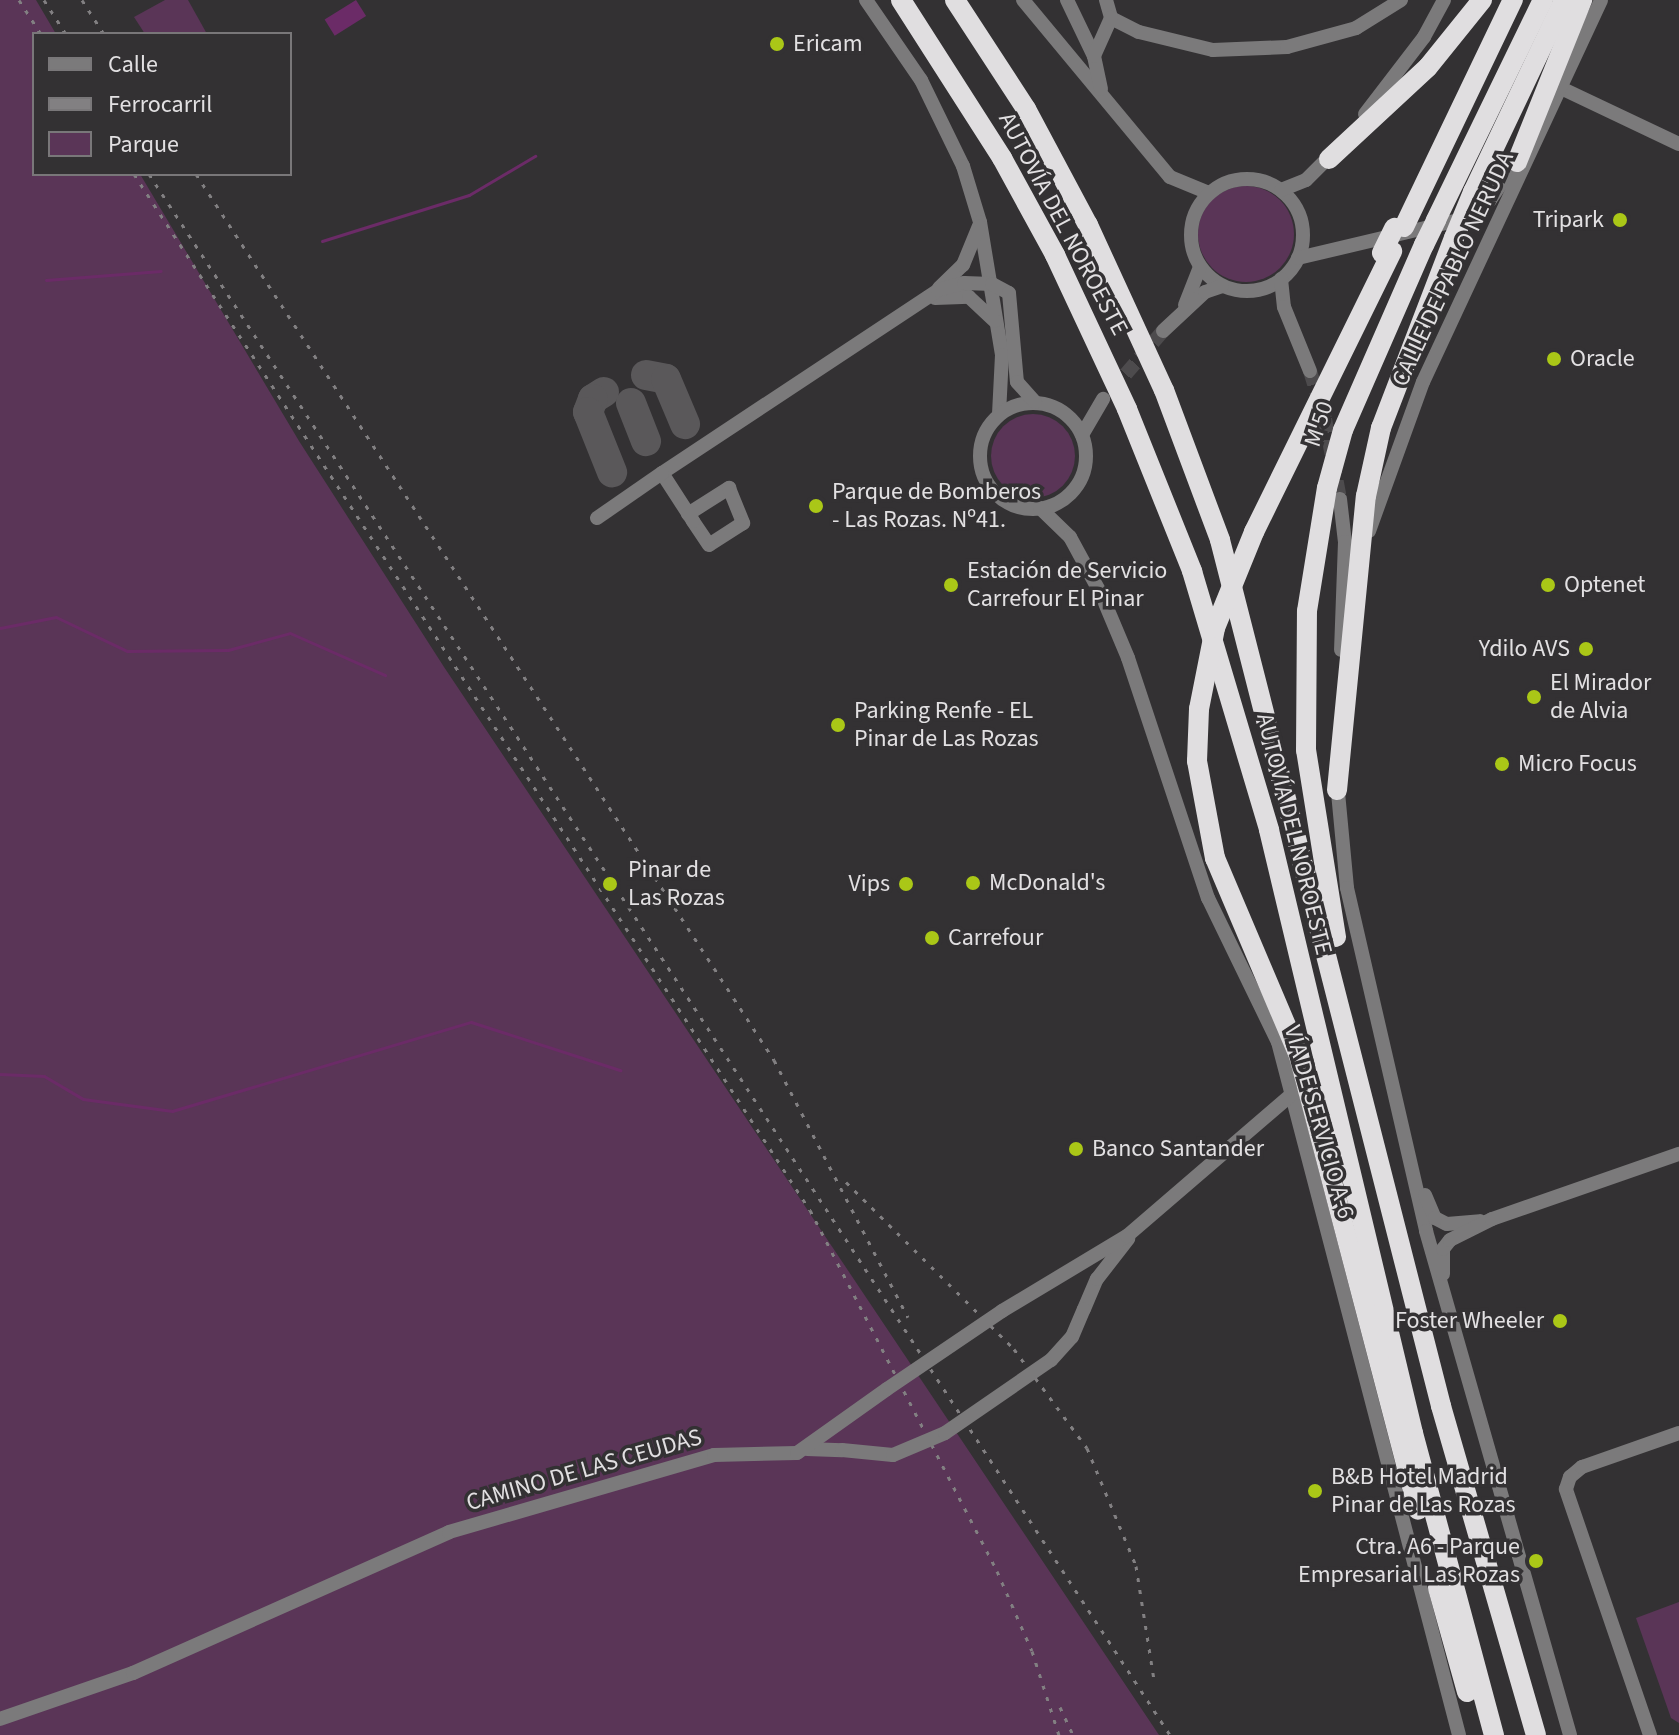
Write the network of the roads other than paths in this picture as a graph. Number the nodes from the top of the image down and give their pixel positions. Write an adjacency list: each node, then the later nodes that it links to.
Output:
1 (866, 0): 26 (street)
2 (901, 0): 62 (highway, AUTOVÍA DEL NOROESTE)
3 (955, 0): 53 (highway, AUTOVÍA DEL NOROESTE)
4 (1023, 0): 20 (street)
5 (1067, 0): 18 (street)
6 (1106, 0): 16 (street)
7 (1401, 0): 16 (street)
8 (1444, 0): 22 (street)
9 (1482, 0): 22 (highway)
10 (1498, 0): 27 (highway)
11 (1513, 0): 27 (highway)
12 (1543, 0): 53 (highway, M 50, bridge)
13 (1564, 0): 48 (highway, bridge)
14 (1582, 0): 23 (highway)
15 (1601, 0): 17 (street, CALLE DE PABLO NERUDA)
16 (1111, 18): 18 (street)
17 (1587, 28): 19 (street, CALLE DE PABLO NERUDA); 23 (street)
18 (1094, 56): 20 (street)
19 (1563, 89): 21 (street); 48 (street, CALLE DE PABLO NERUDA)
20 (1102, 93): 25 (street)
21 (1679, 144)
22 (1329, 159): 24 (street)
23 (1517, 162): 28 (street)
24 (1281, 190): 25 (street); 28 (street)
25 (1209, 193): 29 (street)
26 (980, 222): 31 (street); 33 (street)
27 (1399, 228): 61 (highway, bridge)
28 (1298, 258): 30 (street)
29 (1200, 267): 32 (street); 35 (street)
30 (1281, 279): 32 (street); 38 (street)
31 (992, 284): 33 (street); 36 (street); 39 (street)
32 (1222, 286): 35 (street)
33 (938, 290): 34 (street)
34 (919, 303): 36 (street); 43 (street)
35 (1183, 309): 37 (street)
36 (998, 325): 41 (street)
37 (1163, 331)
38 (1310, 371)
39 (1035, 402): 40 (street); 41 (street)
40 (1066, 414): 42 (street); 42 (street)
41 (999, 415): 45 (street)
42 (1082, 435): 45 (street)
43 (662, 473): 46 (street); 47 (street)
44 (1340, 499): 49 (street)
45 (1040, 508): 51 (street, VÍA DE SERVICIO A-6)
46 (688, 514)
47 (597, 518)
48 (1359, 562): 49 (highway)
49 (1337, 790): 50 (street)
50 (1383, 1044): 54 (street); 56 (street)
51 (1292, 1094): 55 (street, CAMINO DE LAS CEUDAS); 60 (street, VÍA DE SERVICIO A-6)
52 (1679, 1154): 54 (street)
53 (1387, 1194): 63 (highway, AUTOVÍA DEL NOROESTE)
54 (1492, 1219): 56 (street)
55 (1135, 1229): 58 (street, CAMINO DE LAS CEUDAS, bridge); 58 (street, bridge)
56 (1459, 1361): 64 (street)
57 (1679, 1433): 65 (street)
58 (806, 1449): 59 (street, CAMINO DE LAS CEUDAS)
59 (0, 1719)
60 (1459, 1735)
61 (1481, 1735)
62 (1494, 1735)
63 (1536, 1735)
64 (1570, 1735)
65 (1650, 1735)

